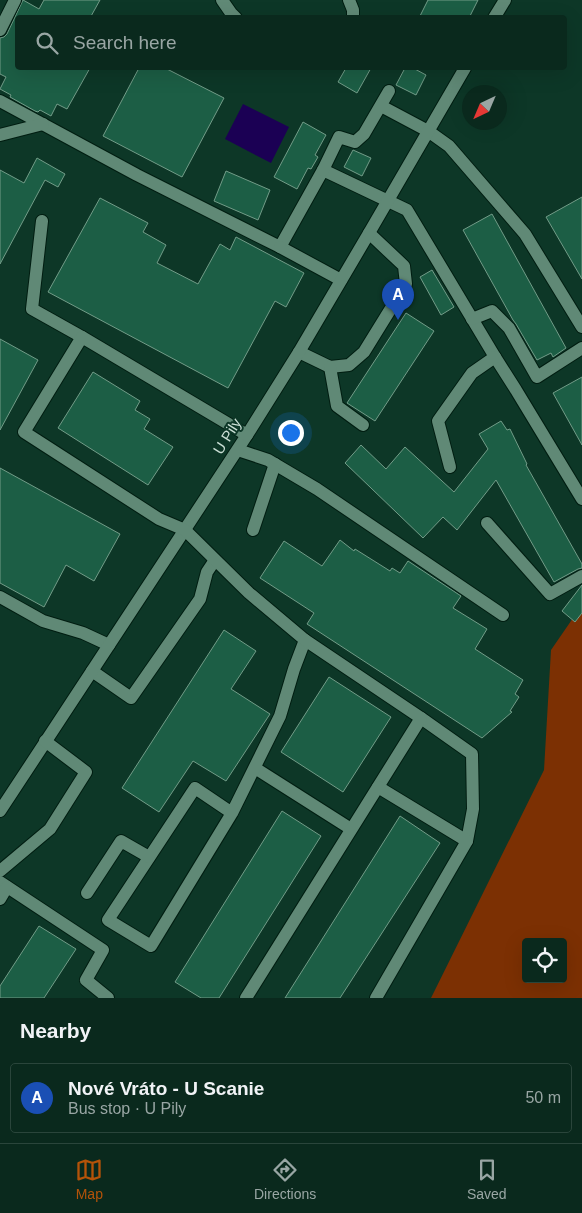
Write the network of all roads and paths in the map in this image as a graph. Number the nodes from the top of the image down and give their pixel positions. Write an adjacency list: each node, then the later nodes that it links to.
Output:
1 (15, 0): 8 (street)
2 (222, 0): 5 (street)
3 (349, 0): 6 (street)
4 (505, 0): 7 (street)
5 (233, 15)
6 (353, 15)
7 (496, 15)
8 (0, 30)
9 (464, 70): 14 (street, U Pily)
10 (389, 91): 12 (street)
11 (0, 101): 13 (street)
12 (381, 106): 14 (street); 16 (street)
13 (42, 124): 15 (street); 20 (street)
14 (428, 131): 17 (street, U Pily); 23 (street)
15 (0, 135)
16 (323, 170): 17 (street); 20 (street)
17 (388, 200): 19 (street, U Pily); 22 (street)
18 (42, 221): 24 (street)
19 (369, 233): 21 (street, U Pily); 28 (street)
20 (280, 247): 21 (street)
21 (341, 280): 26 (street, U Pily)
22 (472, 320): 25 (street); 27 (street)
23 (582, 327)
24 (82, 337): 30 (street); 36 (street)
25 (582, 348)
26 (299, 352): 28 (street); 30 (street, U Pily)
27 (495, 357): 33 (street); 34 (street)
28 (330, 367): 29 (street)
29 (363, 425)
30 (247, 434): 31 (street, U Pily)
31 (238, 450): 32 (street); 36 (street, U Pily)
32 (275, 464): 37 (street); 41 (street)
33 (450, 467)
34 (582, 499)
35 (487, 523): 39 (street)
36 (185, 530): 38 (street); 43 (street, U Pily)
37 (252, 530)
38 (216, 560): 42 (street); 44 (street)
39 (582, 576)
40 (0, 596): 43 (street)
41 (503, 615)
42 (305, 640): 45 (street); 47 (street)
43 (109, 645): 44 (street, U Pily)
44 (92, 671): 46 (street, U Pily)
45 (421, 718): 48 (street); 52 (street)
46 (45, 742): 49 (street, U Pily); 54 (street)
47 (255, 768): 50 (street); 51 (street)
48 (378, 787): 51 (street); 52 (street)
49 (0, 811)
50 (232, 813): 53 (street); 53 (street)
51 (351, 829): 59 (street)
52 (467, 840): 60 (street)
53 (149, 857): 56 (street)
54 (0, 871)
55 (4, 884): 57 (street); 58 (street)
56 (87, 893)
57 (0, 899)
58 (108, 998)
59 (246, 998)
60 (376, 998)

